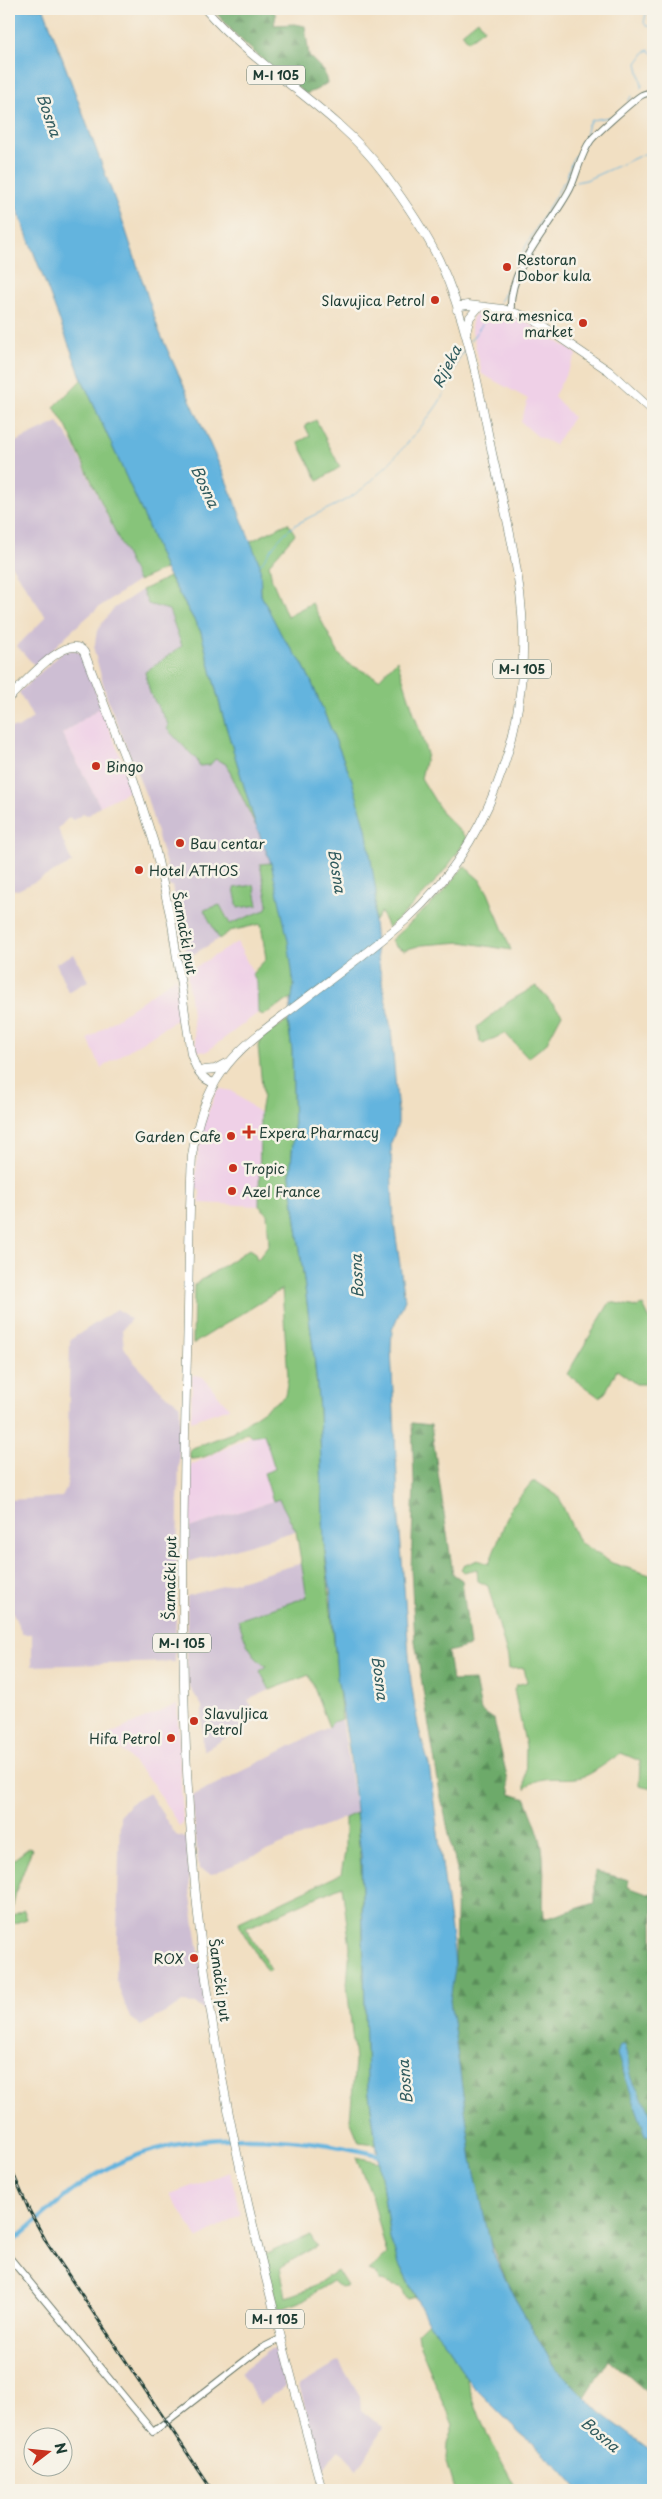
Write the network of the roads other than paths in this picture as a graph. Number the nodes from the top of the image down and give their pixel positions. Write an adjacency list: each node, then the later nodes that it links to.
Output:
1 (205, 9): 3 (main road, M-I 105)
2 (653, 92): 6 (street)
3 (451, 290): 4 (main road); 7 (main road, M-I 105)
4 (466, 305): 5 (main road); 7 (main road)
5 (481, 308): 6 (main road); 7 (main road); 8 (main road)
6 (508, 309): 9 (main road)
7 (457, 310): 8 (main road, M-I 105)
8 (466, 339): 11 (main road, M-I 105)
9 (653, 411)
10 (9, 698): 12 (main road, Šamački put)
11 (232, 1060): 13 (main road); 14 (main road, M-I 105)
12 (194, 1062): 13 (main road); 14 (main road)
13 (204, 1070): 14 (main road)
14 (215, 1083): 16 (main road, Šamački put / M-I 105)
15 (9, 2257): 16 (street)
16 (280, 2338): 17 (main road, M-I 105)
17 (322, 2490)

